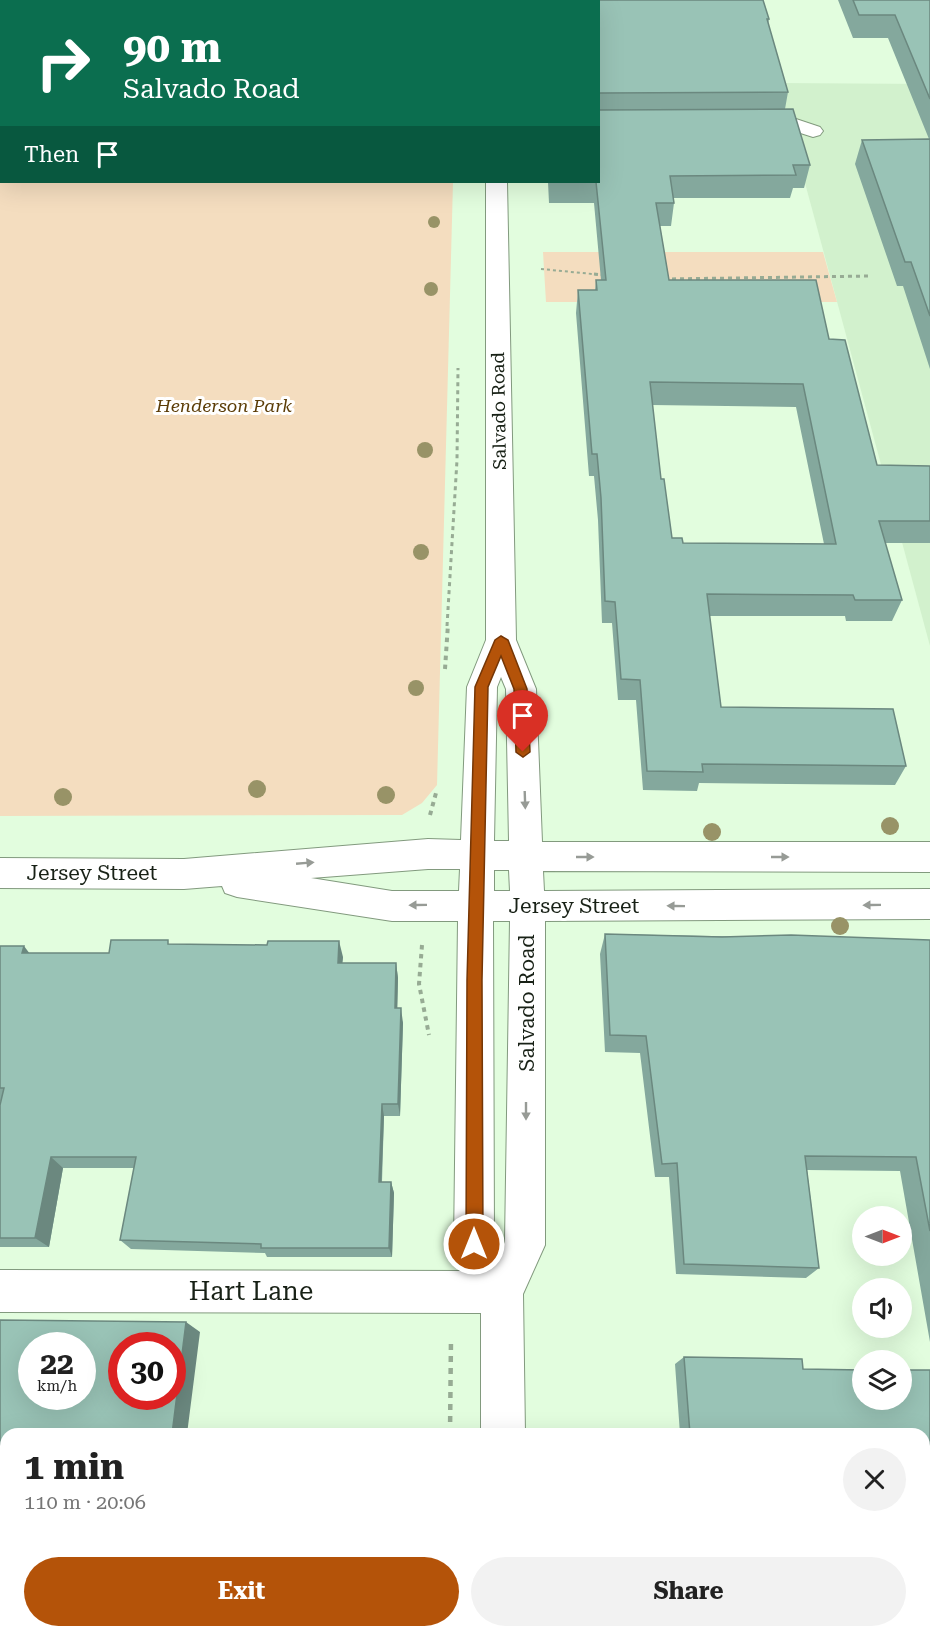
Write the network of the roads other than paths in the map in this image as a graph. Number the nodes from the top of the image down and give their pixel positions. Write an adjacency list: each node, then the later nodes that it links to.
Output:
1 (730, 123): 2 (street)
2 (813, 131)
3 (496, 183): 4 (street, Salvado Road)
4 (501, 640): 5 (street, Salvado Road); 6 (street, Salvado Road, one-way to 6)
5 (477, 856): 6 (street, Jersey Street); 9 (street, Jersey Street, one-way to 5); 12 (street, Salvado Road)
6 (526, 856): 7 (street, Jersey Street, one-way to 7); 11 (street, Salvado Road)
7 (930, 856)
8 (0, 873): 9 (street, Jersey Street)
9 (184, 874): 12 (street, Jersey Street, one-way to 9)
10 (930, 904): 11 (street, Jersey Street, one-way to 11)
11 (527, 905): 12 (street, Jersey Street); 14 (street, Salvado Road, one-way to 14)
12 (476, 906): 14 (street, Salvado Road)
13 (0, 1291): 14 (street, Hart Lane)
14 (502, 1292): 15 (street, Salvado Road)
15 (503, 1428)

